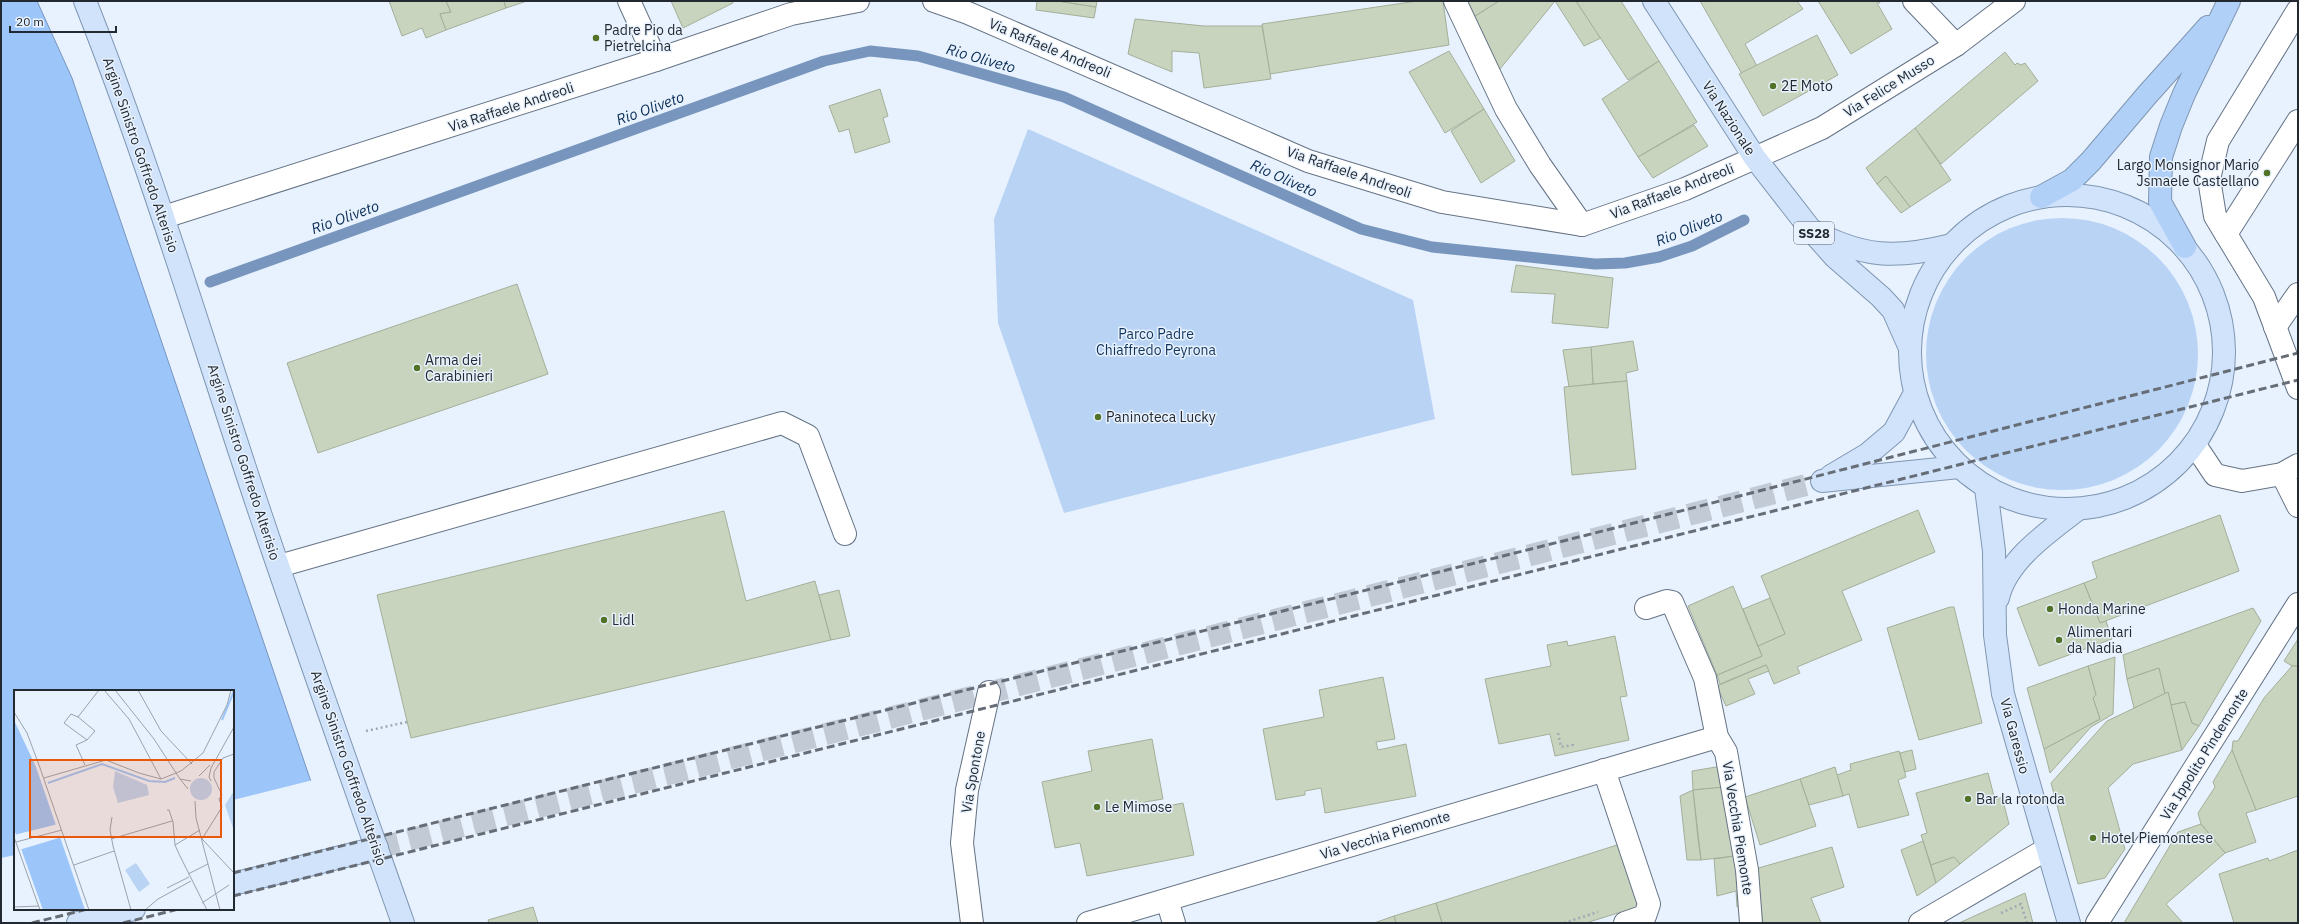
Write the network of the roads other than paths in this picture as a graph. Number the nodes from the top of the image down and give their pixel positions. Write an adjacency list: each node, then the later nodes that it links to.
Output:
1 (85, 1): 16 (main road, Argine Sinistro Goffredo Alterisio)
2 (629, 1): 12 (street)
3 (858, 1): 12 (street, Via Raffaele Andreoli)
4 (934, 1): 17 (street, Via Raffaele Andreoli)
5 (1455, 1): 17 (street)
6 (1654, 1): 14 (main road, Via Nazionale / SS28)
7 (1914, 1): 11 (street)
8 (2014, 1): 11 (street, Via Felice Musso)
9 (2227, 6): 15 (highway); 21 (highway)
10 (2298, 10): 19 (street)
11 (1956, 45): 14 (street, Via Felice Musso)
12 (656, 60): 16 (street, Via Raffaele Andreoli)
13 (2298, 121): 19 (street)
14 (1755, 158): 17 (street, Via Raffaele Andreoli); 18 (main road, Via Nazionale / SS28)
15 (2041, 197): 20 (main road); 21 (main road)
16 (164, 218): 34 (main road, Argine Sinistro Goffredo Alterisio)
17 (1582, 225)
18 (1811, 230): 20 (main road, Via Nazionale / SS28); 24 (main road, Via Nazionale / SS28)
19 (2226, 234): 23 (street)
20 (1952, 245): 24 (main road)
21 (2185, 247): 27 (main road)
22 (2298, 294): 23 (street)
23 (2275, 328): 25 (street)
24 (1909, 346): 26 (main road)
25 (2298, 388)
26 (1914, 393): 28 (main road); 28 (main road)
27 (2194, 445): 29 (street); 32 (main road)
28 (1959, 467): 30 (main road)
29 (2290, 470): 31 (street)
30 (1986, 488): 32 (main road); 37 (main road, Via Garessio)
31 (2298, 506)
32 (2076, 510): 37 (main road, Via Garessio)
33 (845, 534): 34 (street)
34 (279, 566): 48 (main road, Argine Sinistro Goffredo Alterisio)
35 (2298, 604): 55 (street, Via Ippolito Pindemonte)
36 (1646, 608): 39 (street, Via Vecchia Piemonte)
37 (1995, 616): 42 (main road, Via Garessio)
38 (989, 692): 49 (street, Via Spontone)
39 (1717, 737): 40 (street, Via Vecchia Piemonte); 46 (street, Via Vecchia Piemonte)
40 (1604, 770): 44 (street, Via Vecchia Piemonte); 52 (street)
41 (377, 848): 43 (main road)
42 (2048, 849): 53 (street); 54 (main road, Via Garessio)
43 (234, 884)
44 (1167, 900): 50 (street, Via Vecchia Piemonte); 51 (street)
45 (130, 910): 47 (main road)
46 (1751, 922)
47 (78, 923)
48 (403, 923)
49 (972, 923)
50 (1088, 923)
51 (1174, 923)
52 (1624, 923)
53 (1920, 923)
54 (2069, 923)
55 (2097, 923)

